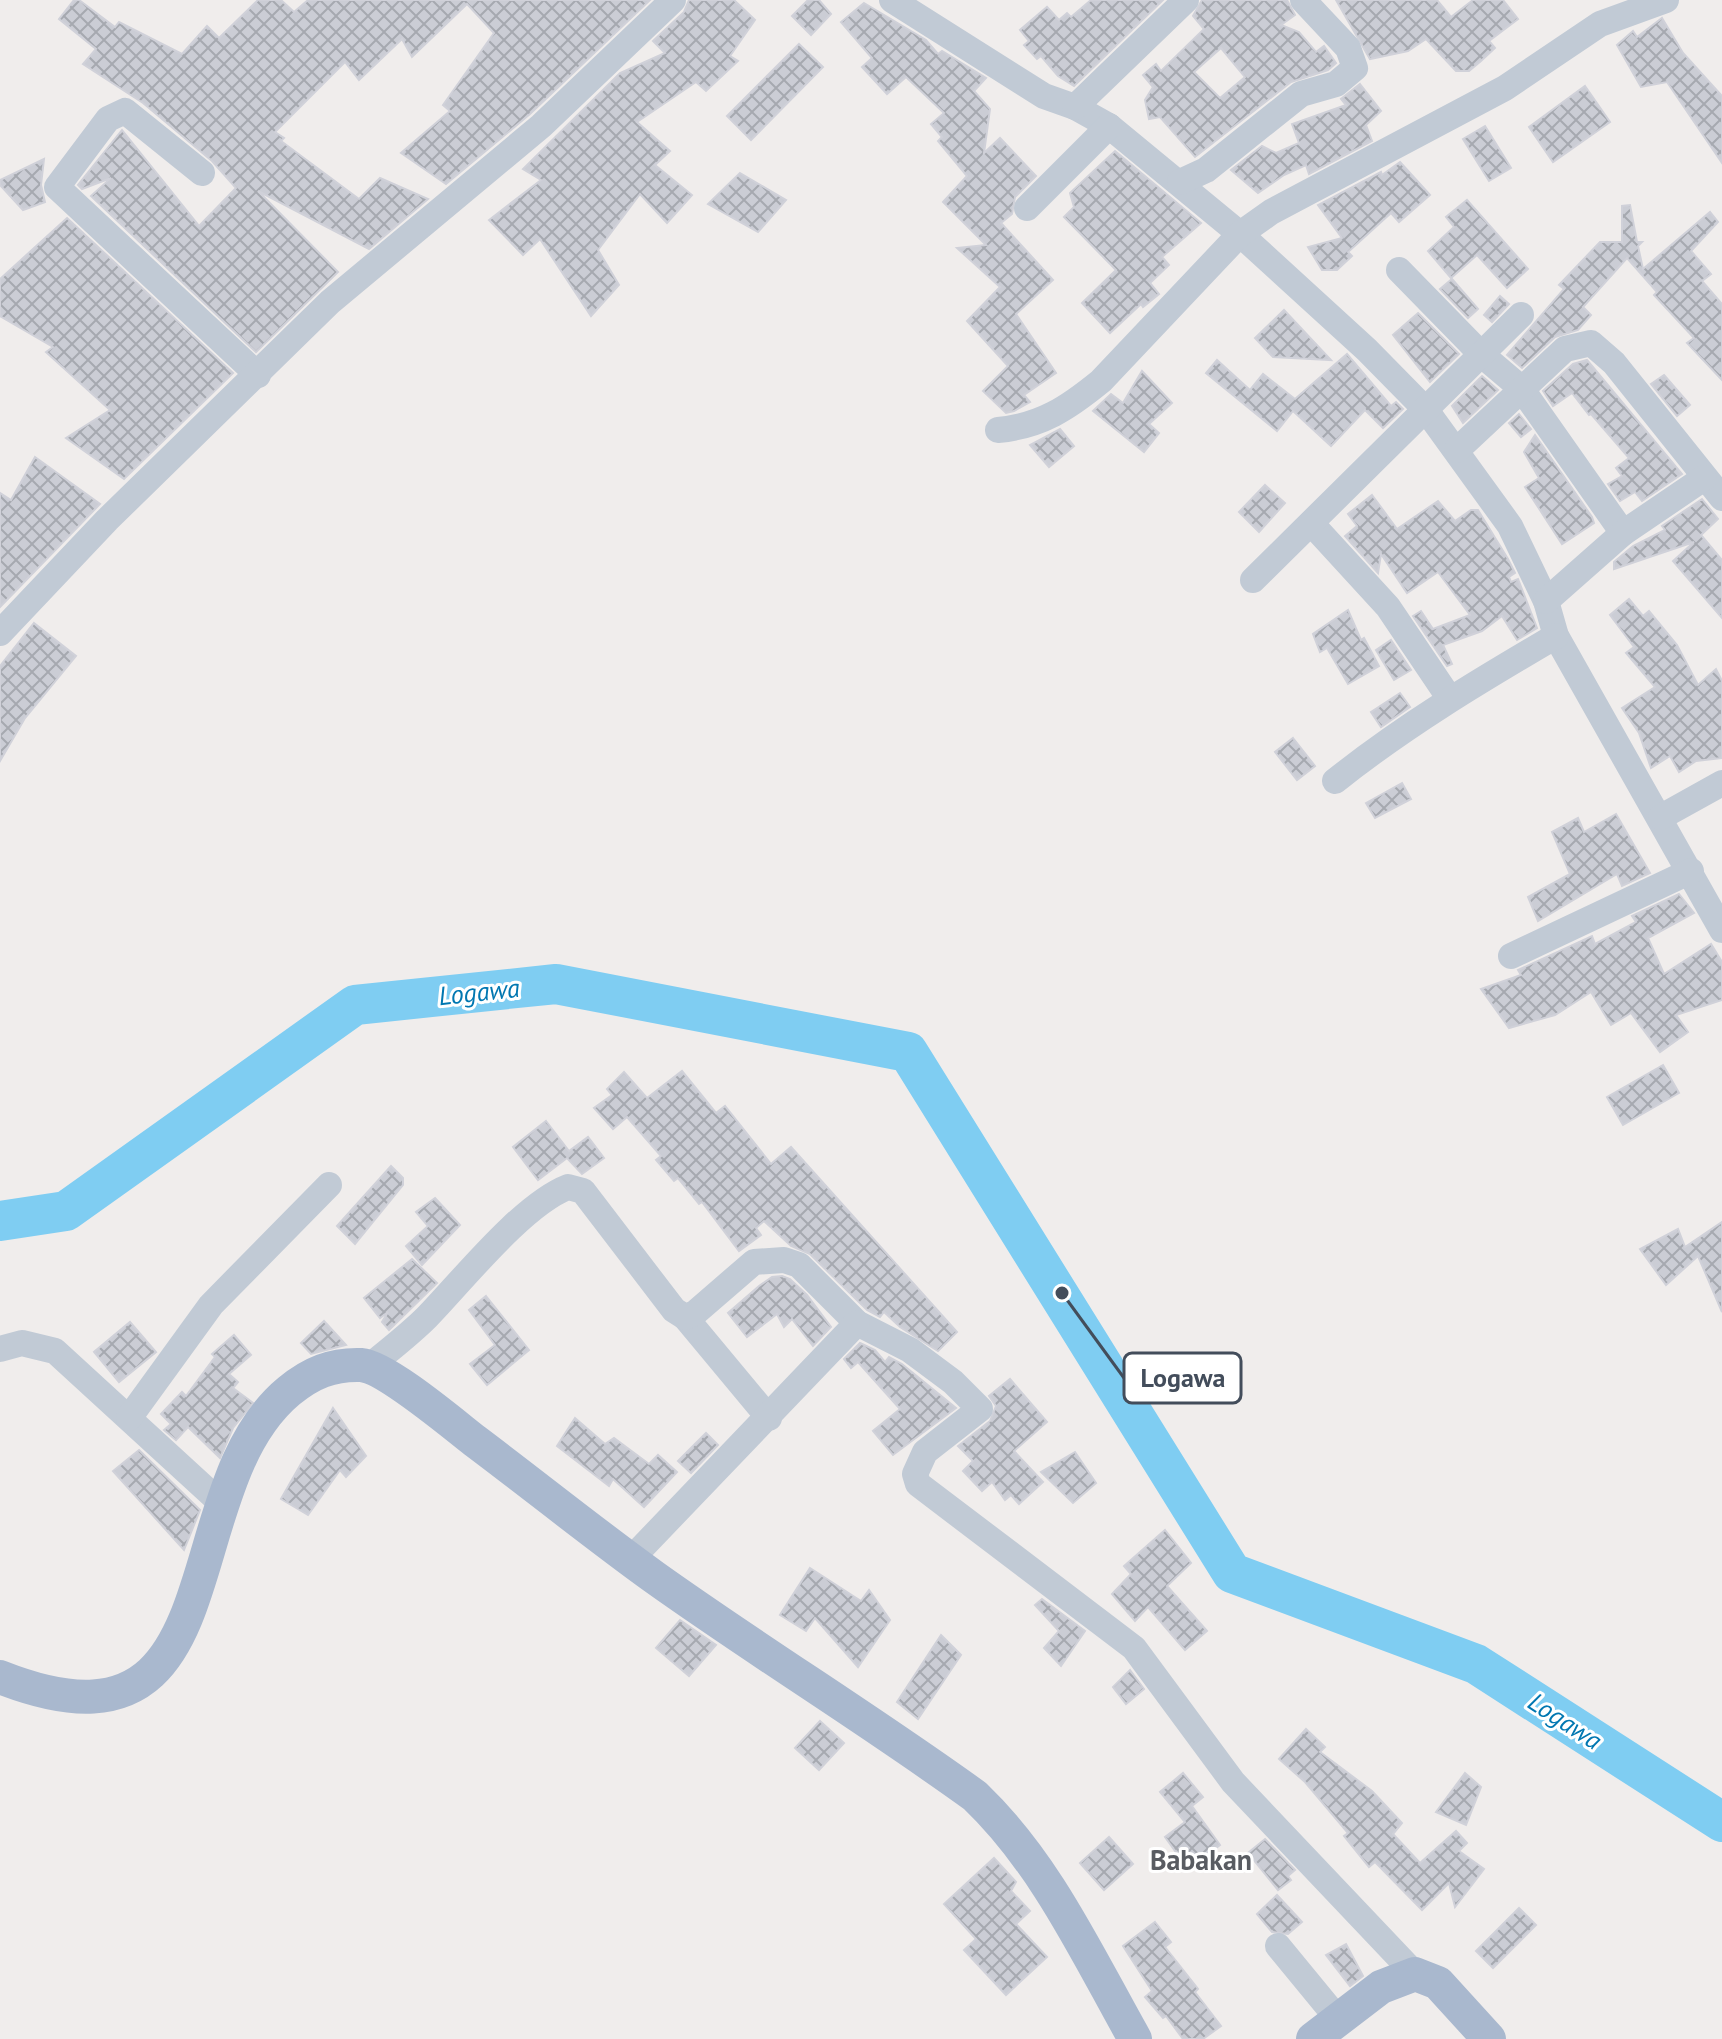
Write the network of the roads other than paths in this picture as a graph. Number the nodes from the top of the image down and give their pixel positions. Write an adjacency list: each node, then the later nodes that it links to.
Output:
1 (673, 0): 15 (street)
2 (892, 0): 6 (street)
3 (1186, 0): 6 (street)
4 (1303, 0): 9 (street)
5 (1666, 0): 11 (street)
6 (1075, 107): 7 (street)
7 (1109, 126): 9 (street); 10 (street)
8 (202, 173): 15 (street)
9 (1180, 182): 11 (street)
10 (1027, 208)
11 (1240, 234): 17 (street); 18 (street)
12 (1399, 270): 14 (street)
13 (1521, 315): 14 (street)
14 (1482, 355): 16 (street); 17 (street)
15 (258, 375): 26 (street)
16 (1521, 388): 19 (street); 20 (street); 23 (street)
17 (1426, 410): 19 (street); 22 (street)
18 (998, 430)
19 (1457, 450): 25 (street)
20 (1704, 478): 21 (street); 23 (street)
21 (1722, 498)
22 (1311, 523): 24 (street); 28 (street)
23 (1623, 533): 25 (street)
24 (1253, 580)
25 (1546, 601): 27 (street)
26 (0, 633)
27 (1556, 636): 28 (street); 31 (street)
28 (1450, 699): 29 (street)
29 (1335, 781)
30 (1722, 783): 31 (street)
31 (1661, 817): 32 (street)
32 (1691, 871): 33 (street); 35 (street)
33 (1713, 895): 34 (street)
34 (1722, 930)
35 (1511, 956)
36 (329, 1185): 41 (street)
37 (685, 1317): 38 (street); 40 (street); 42 (street)
38 (857, 1323): 42 (street); 47 (street)
39 (0, 1349): 41 (street)
40 (370, 1366): 43 (main road); 44 (main road)
41 (129, 1418): 43 (street)
42 (769, 1418): 44 (street)
43 (222, 1504): 45 (main road)
44 (631, 1559): 49 (main road)
45 (0, 1677)
46 (1278, 1946): 48 (street)
47 (1415, 1974): 48 (main road); 50 (main road)
48 (1325, 2029)
49 (1135, 2039)
50 (1489, 2039)

